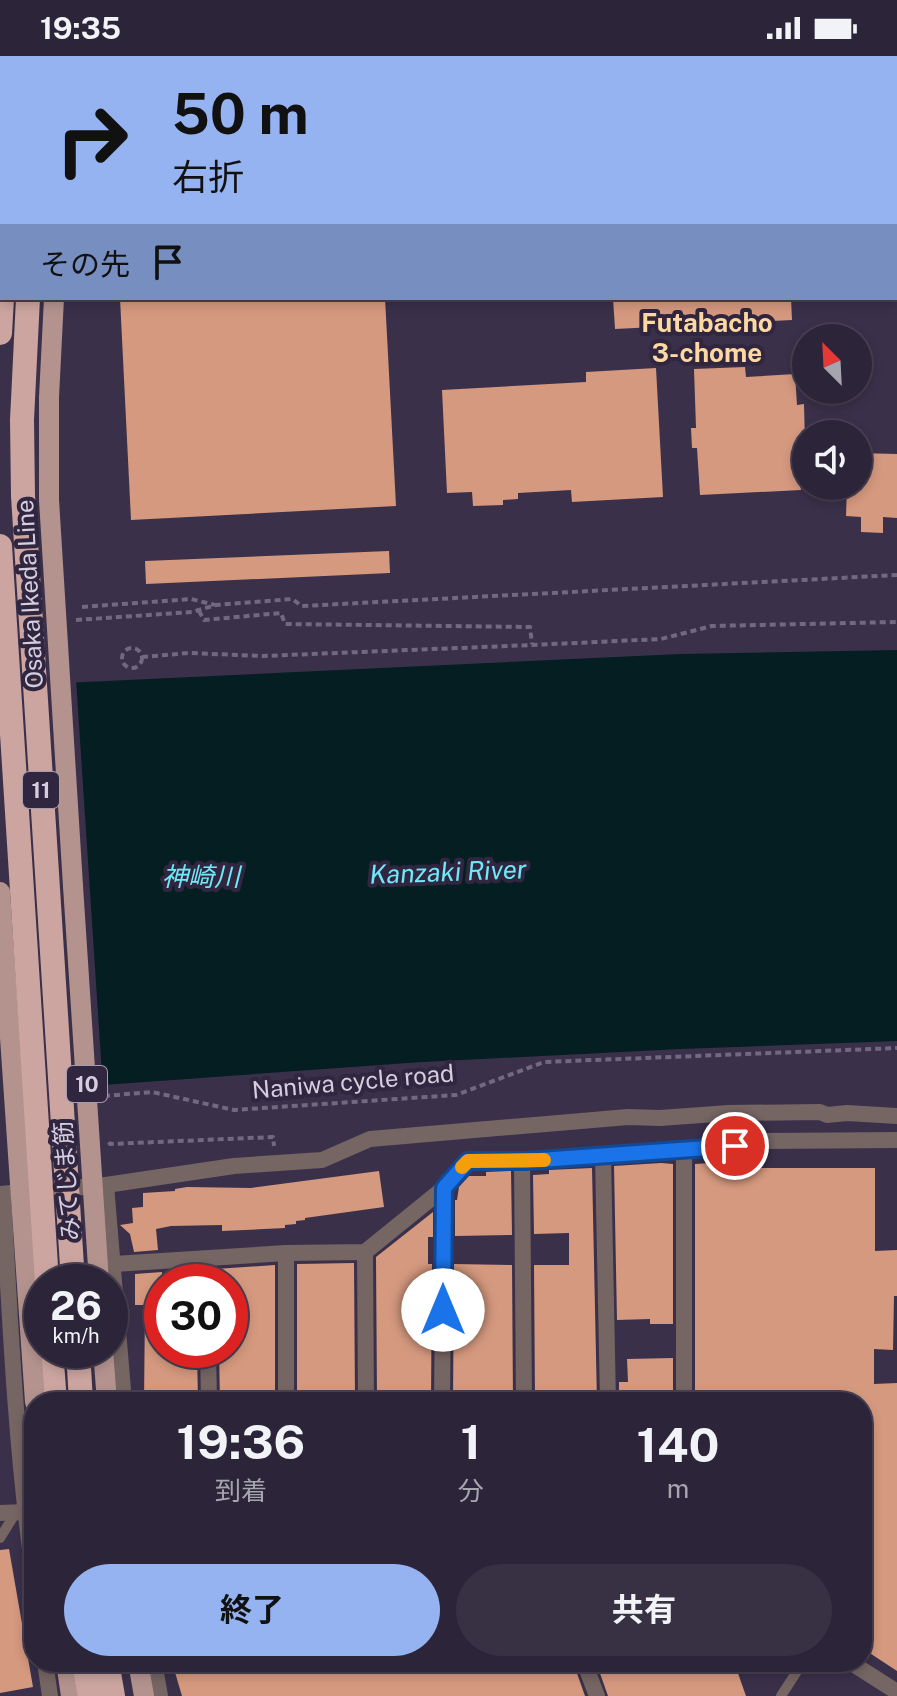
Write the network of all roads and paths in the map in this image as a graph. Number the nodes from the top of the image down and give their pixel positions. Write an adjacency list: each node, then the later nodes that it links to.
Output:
1 (2, 300): 4 (highway)
2 (28, 300): 31 (highway, 11, bridge)
3 (54, 300): 11 (main road, Osaka Ikeda Line)
4 (0, 333)
5 (0, 546): 30 (highway, 11, bridge)
6 (897, 575): 7 (path)
7 (216, 605): 8 (path); 9 (path)
8 (82, 607)
9 (199, 611): 11 (path); 12 (path)
10 (897, 622): 12 (path)
11 (66, 626): 14 (main road, Osaka Ikeda Line)
12 (532, 645): 13 (path)
13 (142, 657): 13 (path)
14 (73, 886): 32 (main road, みてじま筋 / 10, bridge)
15 (0, 890): 39 (main road, みてじま筋, bridge)
16 (897, 1048): 17 (path, Naniwa cycle road)
17 (91, 1097)
18 (897, 1116): 25 (street)
19 (106, 1136): 21 (path)
20 (897, 1140): 22 (street)
21 (274, 1148)
22 (684, 1150): 23 (street); 50 (street)
23 (603, 1156): 24 (street); 49 (street)
24 (522, 1161): 26 (street); 48 (street)
25 (106, 1185): 27 (street); 33 (street)
26 (444, 1188): 28 (street); 47 (street)
27 (2, 1194): 51 (street)
28 (365, 1252): 29 (street); 46 (street)
29 (286, 1253): 33 (street); 45 (street)
30 (46, 1264)
31 (72, 1264)
32 (98, 1264)
33 (114, 1264)
34 (52, 1368): 40 (highway)
35 (79, 1368): 41 (highway)
36 (104, 1368): 42 (main road)
37 (122, 1368): 43 (street)
38 (208, 1368): 44 (street)
39 (34, 1392)
40 (54, 1392)
41 (80, 1392)
42 (106, 1392)
43 (123, 1392)
44 (209, 1392)
45 (286, 1392)
46 (366, 1392)
47 (442, 1392)
48 (524, 1392)
49 (608, 1392)
50 (684, 1392)
51 (18, 1512): 52 (street); 53 (lane)
52 (24, 1537)
53 (0, 1538)
54 (46, 1672): 65 (street)
55 (67, 1672): 66 (main road)
56 (86, 1672): 67 (highway)
57 (109, 1672): 68 (highway)
58 (142, 1672): 64 (main road)
59 (152, 1672): 64 (street)
60 (588, 1672): 69 (street)
61 (797, 1672): 70 (lane)
62 (866, 1672): 63 (street)
63 (897, 1692)
64 (149, 1693)
65 (50, 1696)
66 (71, 1696)
67 (90, 1696)
68 (113, 1696)
69 (597, 1696)
70 (781, 1696)

